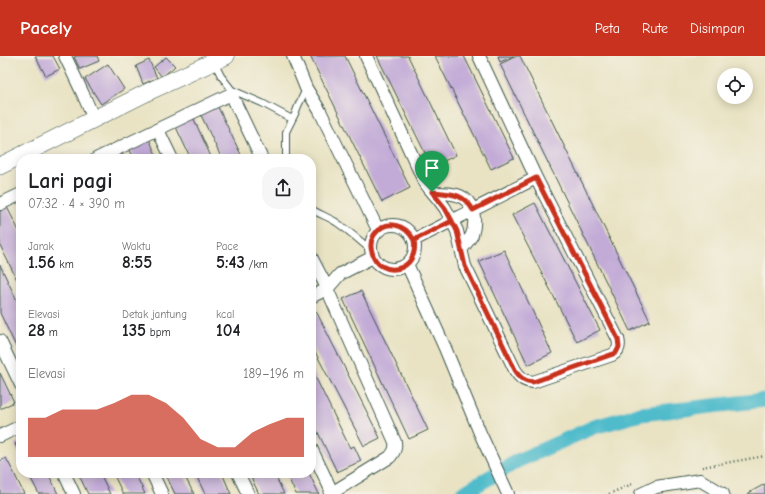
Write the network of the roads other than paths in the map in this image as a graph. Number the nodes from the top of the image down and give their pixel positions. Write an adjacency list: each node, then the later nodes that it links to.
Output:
1 (65, 56): 8 (street)
2 (293, 56): 6 (street)
3 (366, 56): 18 (street)
4 (479, 56): 17 (street)
5 (219, 65): 7 (lane); 8 (main road)
6 (306, 88): 7 (lane); 24 (street)
7 (292, 119): 14 (lane)
8 (94, 120): 10 (main road)
9 (158, 130): 11 (street); 12 (street); 13 (street)
10 (25, 154)
11 (107, 154)
12 (170, 154)
13 (260, 154)
14 (286, 154)
15 (16, 158): 16 (main road)
16 (0, 166)
17 (536, 178): 21 (street); 26 (street)
18 (432, 192): 21 (street); 23 (street)
19 (16, 200): 20 (street)
20 (0, 204)
21 (473, 210): 23 (street); 26 (street)
22 (316, 212): 27 (lane)
23 (452, 221): 25 (street); 26 (street)
24 (378, 230): 25 (street); 27 (street)
25 (414, 240): 28 (street)
26 (462, 250)
27 (372, 253): 28 (street); 29 (street)
28 (407, 264): 45 (street)
29 (340, 274): 30 (street); 31 (street)
30 (316, 276): 31 (street)
31 (327, 289): 32 (street); 41 (street)
32 (316, 294)
33 (0, 341): 34 (street)
34 (16, 375)
35 (16, 428): 36 (street)
36 (0, 436)
37 (316, 459): 41 (street)
38 (66, 478): 42 (street)
39 (154, 478): 43 (street)
40 (240, 478): 44 (street)
41 (331, 493)
42 (74, 494)
43 (162, 494)
44 (248, 494)
45 (508, 494)
46 (640, 494): 47 (street)
47 (723, 494)

